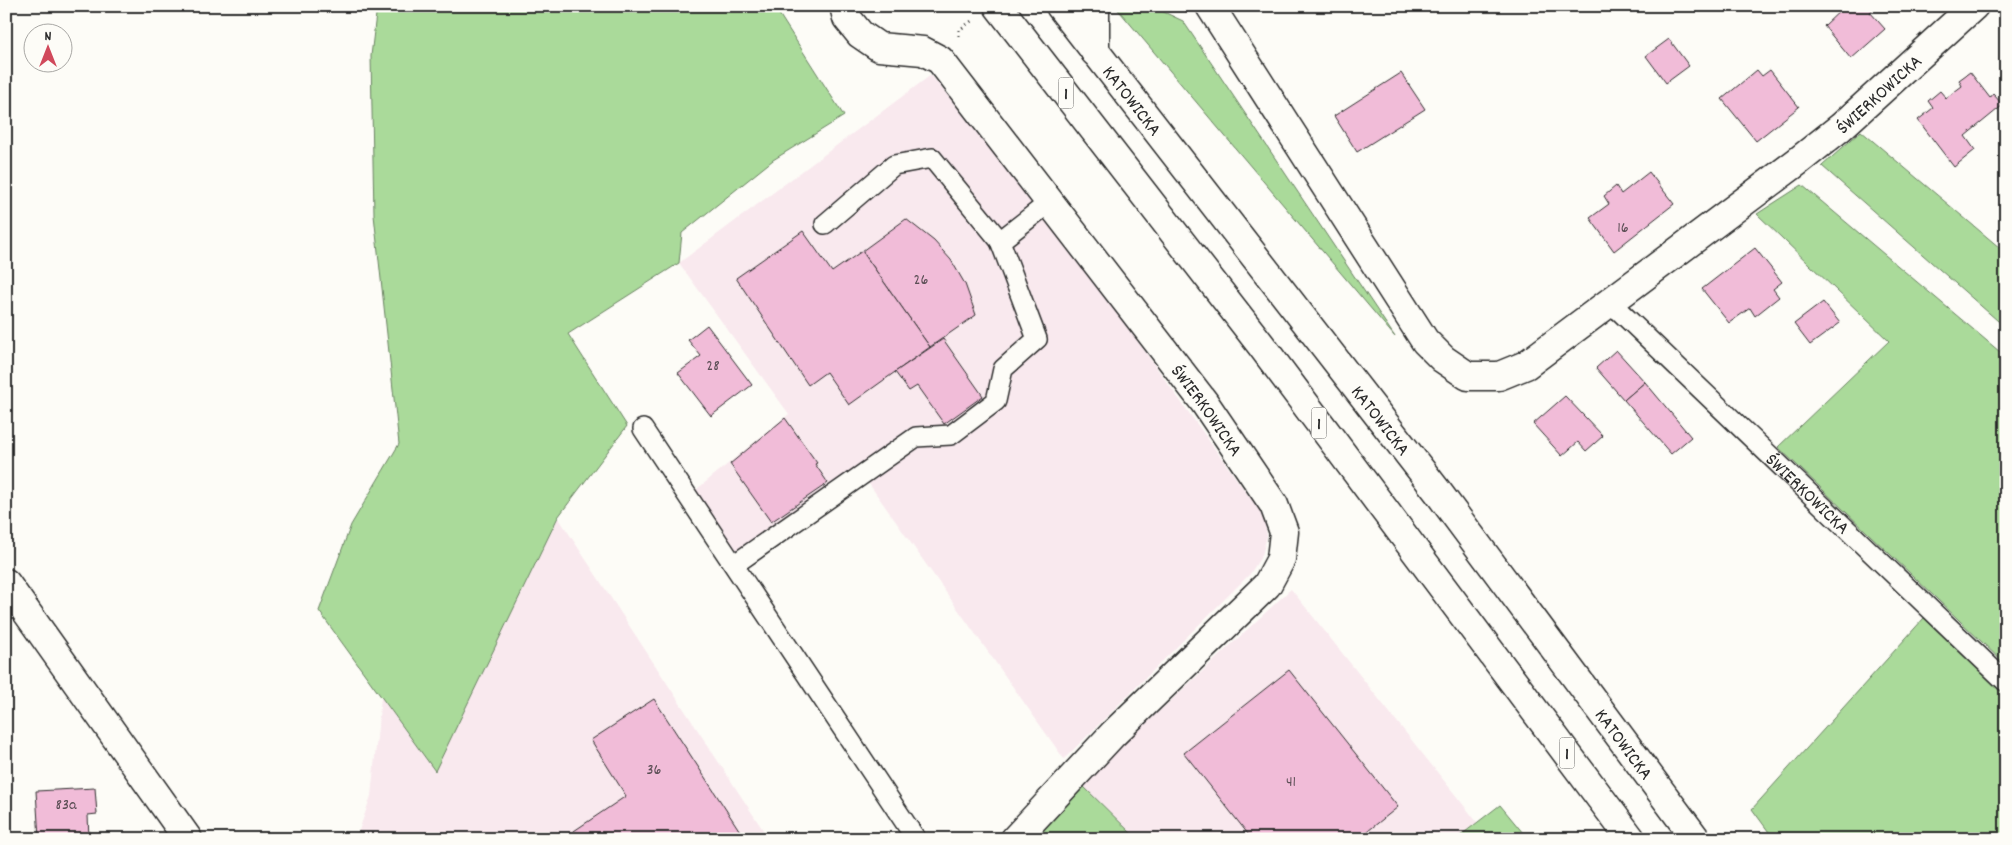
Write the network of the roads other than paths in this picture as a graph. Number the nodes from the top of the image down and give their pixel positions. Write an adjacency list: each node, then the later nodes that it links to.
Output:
1 (844, 6): 8 (street, ŚWIERKOWICKA)
2 (1060, 6): 7 (street, KATOWICKA)
3 (1095, 6): 7 (street)
4 (1210, 6): 11 (street, ŚWIERKOWICKA)
5 (1974, 6): 11 (street, ŚWIERKOWICKA)
6 (988, 11): 19 (street, 1)
7 (1095, 52): 20 (street, KATOWICKA)
8 (1051, 202): 10 (lane); 18 (street, ŚWIERKOWICKA)
9 (825, 224): 10 (lane)
10 (1000, 240): 13 (lane)
11 (1611, 303): 15 (lane, ŚWIERKOWICKA)
12 (643, 429): 13 (lane)
13 (734, 564): 17 (lane)
14 (6, 583): 16 (street)
15 (2006, 682)
16 (188, 839)
17 (916, 839)
18 (1015, 839)
19 (1631, 839)
20 (1696, 839)

